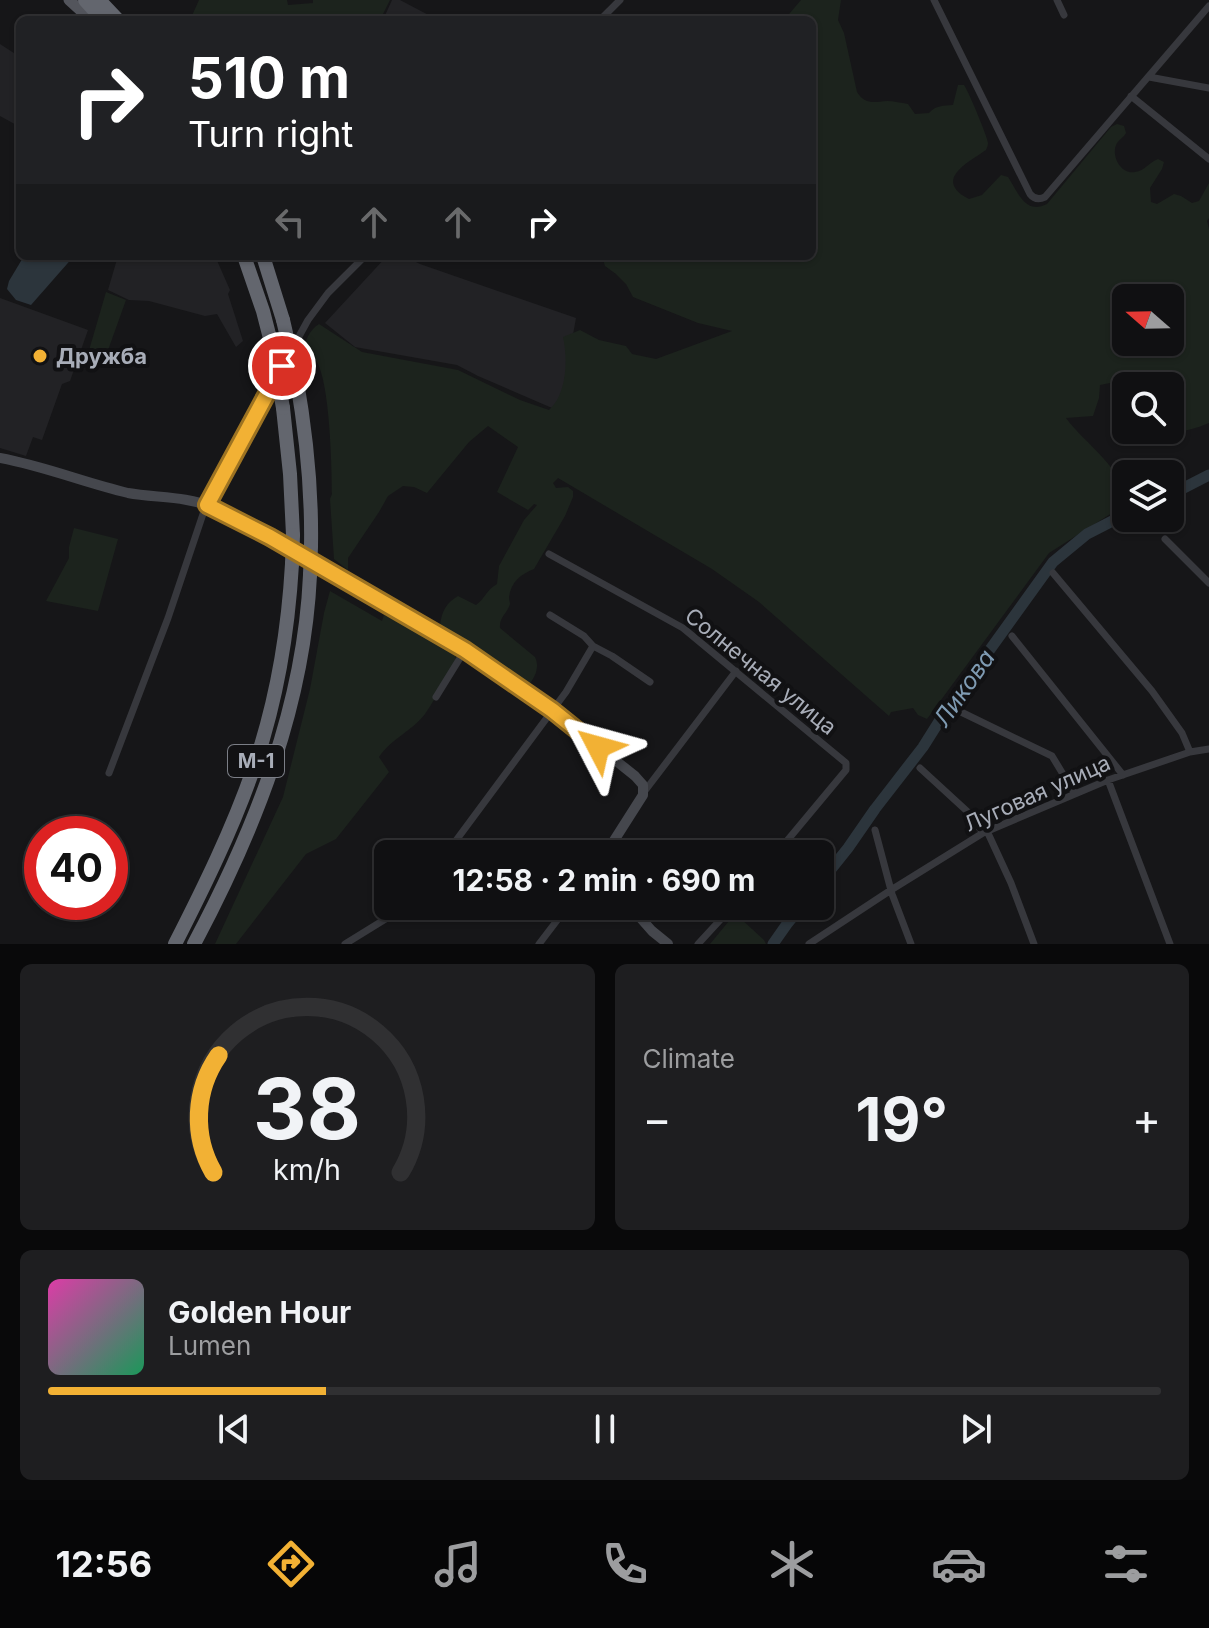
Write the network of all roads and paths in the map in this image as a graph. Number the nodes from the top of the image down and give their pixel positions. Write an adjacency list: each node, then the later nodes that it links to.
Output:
1 (69, 0): 9 (main road)
2 (85, 0): 10 (highway)
3 (102, 0): 11 (highway)
4 (620, 0): 12 (street)
5 (934, 0): 15 (street)
6 (1057, 0): 8 (street)
7 (1209, 6): 13 (street)
8 (1064, 15)
9 (87, 16)
10 (99, 16)
11 (116, 16)
12 (604, 16)
13 (1149, 77): 14 (street); 15 (street)
14 (1209, 88)
15 (1131, 96): 16 (street)
16 (1209, 159)
17 (245, 260): 53 (highway, М-1, bridge)
18 (264, 260): 54 (highway, М-1, bridge)
19 (361, 260): 21 (street)
20 (0, 458): 21 (street)
21 (207, 505): 29 (street); 38 (street)
22 (1165, 539): 25 (street)
23 (549, 554): 30 (street, Солнечная улица)
24 (1053, 573): 36 (street)
25 (1209, 583)
26 (550, 615): 28 (street)
27 (1012, 636): 39 (street)
28 (593, 646): 31 (street); 33 (street)
29 (465, 650): 32 (street); 33 (street)
30 (736, 671): 41 (street); 47 (street, Солнечная улица)
31 (650, 682)
32 (436, 697)
33 (552, 710): 41 (street); 45 (street)
34 (961, 712): 42 (street)
35 (1209, 749): 36 (street, Луговая улица)
36 (1190, 752): 39 (street, Луговая улица)
37 (920, 768): 44 (street)
38 (109, 773)
39 (1123, 775): 40 (street, Луговая улица)
40 (1108, 780): 42 (street, Луговая улица); 62 (street)
41 (644, 792): 46 (street)
42 (1075, 794): 44 (street, Луговая улица)
43 (875, 830): 48 (street)
44 (985, 832): 48 (street, Луговая улица); 61 (street)
45 (456, 840)
46 (615, 840)
47 (788, 840)
48 (891, 890): 59 (street, Луговая улица); 60 (street)
49 (384, 920): 55 (street)
50 (557, 920): 56 (street)
51 (642, 920): 57 (street)
52 (720, 920): 58 (street)
53 (175, 944)
54 (194, 944)
55 (345, 944)
56 (539, 944)
57 (668, 944)
58 (698, 944)
59 (809, 944)
60 (911, 944)
61 (1034, 944)
62 (1170, 944)

